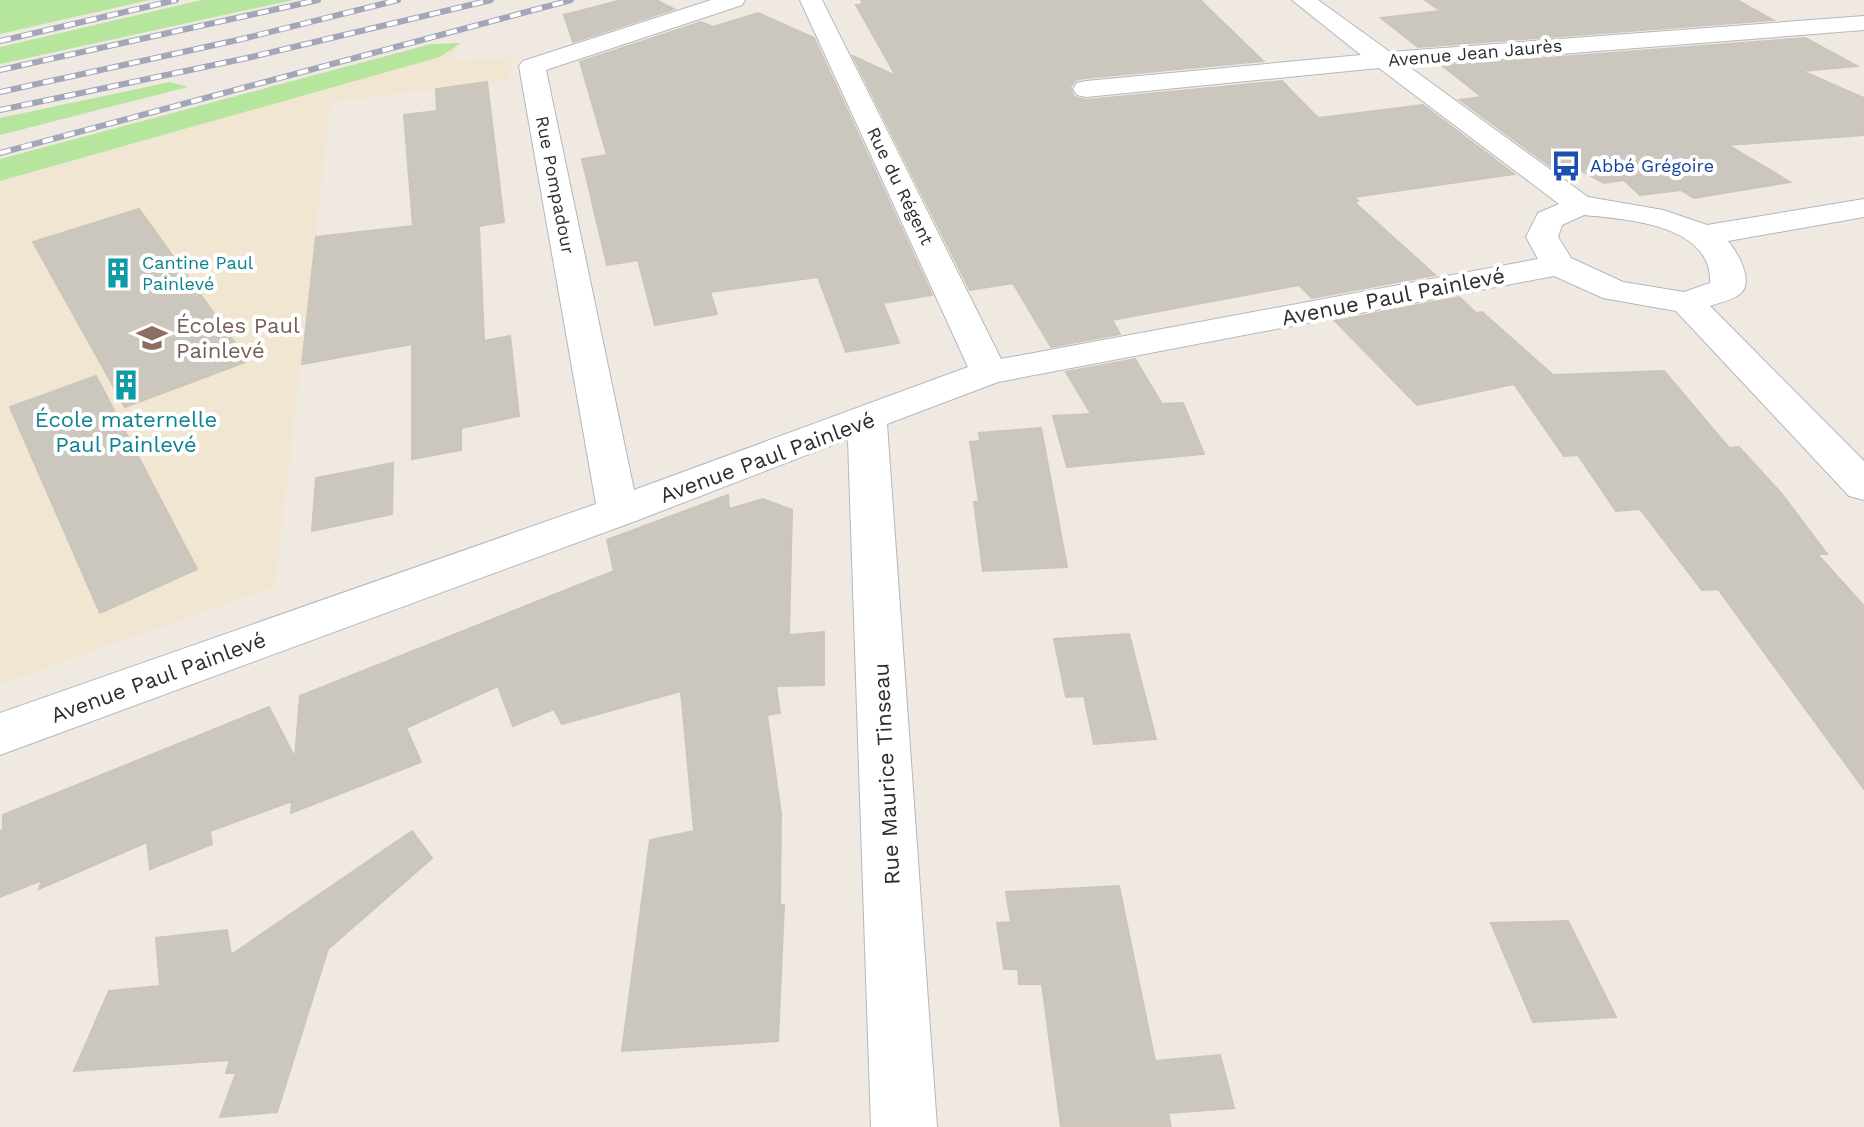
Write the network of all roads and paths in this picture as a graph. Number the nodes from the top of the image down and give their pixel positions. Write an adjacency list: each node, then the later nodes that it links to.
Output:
1 (734, 0): 16 (street, Rue Pompadour)
2 (811, 0): 13 (street, Rue du Régent)
3 (1303, 0): 6 (street)
4 (1826, 6): 5 (street)
5 (1862, 23): 6 (street, Avenue Jean Jaurès)
6 (1387, 60): 7 (street, Avenue Jean Jaurès); 8 (street)
7 (1086, 89)
8 (1580, 205): 10 (street); 11 (street)
9 (1864, 208): 10 (street)
10 (1705, 235): 12 (street)
11 (1558, 265): 12 (street); 13 (street, Avenue Paul Painlevé)
12 (1687, 303): 15 (street)
13 (989, 372): 14 (street, Avenue Paul Painlevé)
14 (867, 420): 16 (street, Avenue Paul Painlevé); 18 (street, Rue Maurice Tinseau)
15 (1864, 486)
16 (618, 512): 17 (street, Avenue Paul Painlevé)
17 (0, 734)
18 (904, 1127)

